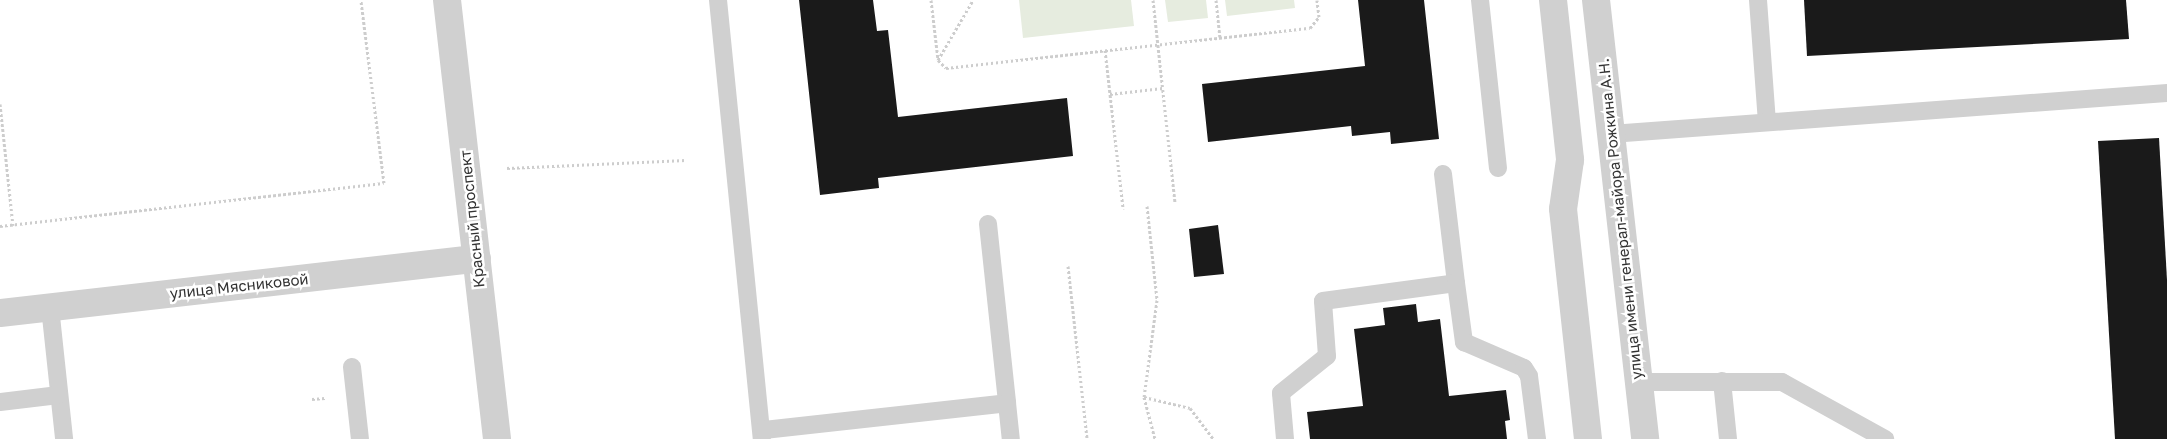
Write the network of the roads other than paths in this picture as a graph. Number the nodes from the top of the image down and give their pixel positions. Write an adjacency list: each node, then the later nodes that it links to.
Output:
1 (448, 0): 13 (street, Красный проспект)
2 (718, 0): 23 (lane)
3 (1480, 0): 10 (lane)
4 (1553, 0): 30 (street)
5 (1596, 0): 9 (street, улица имени генерал-майора Рожкина А.Н.)
6 (1758, 0): 8 (lane)
7 (2167, 93): 8 (lane)
8 (1767, 122): 9 (lane)
9 (1611, 134): 19 (street, улица имени генерал-майора Рожкина А.Н.)
10 (1498, 168)
11 (1443, 174): 14 (lane)
12 (988, 224): 22 (lane)
13 (477, 259): 15 (street, улица Мясниковой); 26 (street, Красный проспект)
14 (1456, 283): 28 (lane); 29 (lane)
15 (50, 308): 16 (street, улица Мясниковой); 20 (lane)
16 (0, 313)
17 (352, 367): 25 (lane)
18 (1722, 381): 19 (lane); 32 (lane); 33 (lane)
19 (1639, 382): 31 (street, улица имени генерал-майора Рожкина А.Н.)
20 (59, 395): 21 (lane); 24 (lane)
21 (0, 402)
22 (1007, 404): 23 (lane); 27 (lane)
23 (763, 434)
24 (64, 439)
25 (360, 439)
26 (497, 439)
27 (1011, 439)
28 (1286, 439)
29 (1537, 439)
30 (1588, 439)
31 (1645, 439)
32 (1728, 439)
33 (1885, 439)

